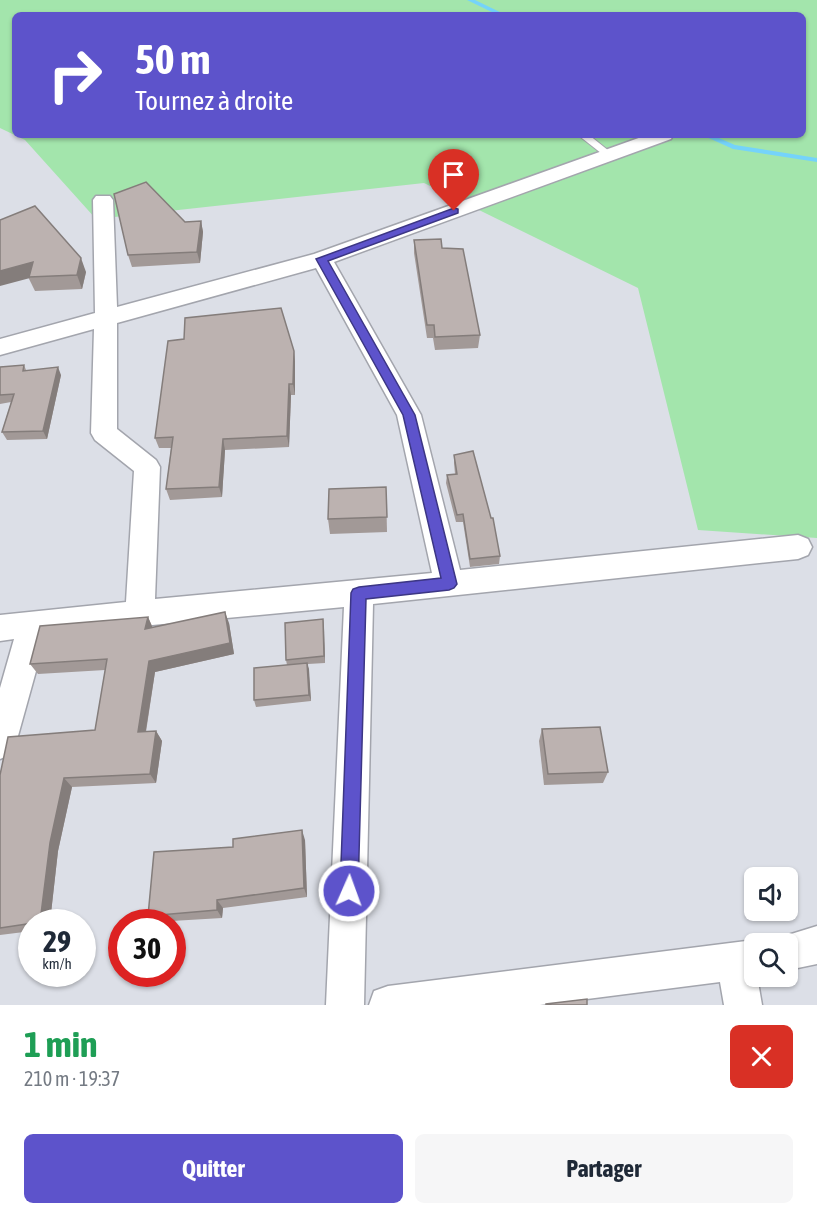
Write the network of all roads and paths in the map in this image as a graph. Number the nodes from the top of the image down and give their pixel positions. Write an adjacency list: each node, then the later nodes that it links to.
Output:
1 (587, 138): 3 (lane)
2 (656, 138): 3 (street)
3 (609, 155): 5 (street)
4 (103, 200): 6 (street)
5 (322, 259): 6 (street); 9 (street)
6 (106, 317): 7 (street); 11 (street)
7 (0, 347)
8 (798, 548): 9 (street)
9 (449, 584): 10 (street)
10 (359, 593): 11 (street); 19 (street)
11 (140, 613): 12 (street)
12 (34, 623): 13 (street); 14 (street)
13 (0, 628)
14 (0, 743)
15 (817, 945): 16 (street)
16 (798, 950)
17 (744, 961): 20 (street)
18 (744, 983): 21 (street)
19 (345, 1005)
20 (388, 1005)
21 (743, 1005)

